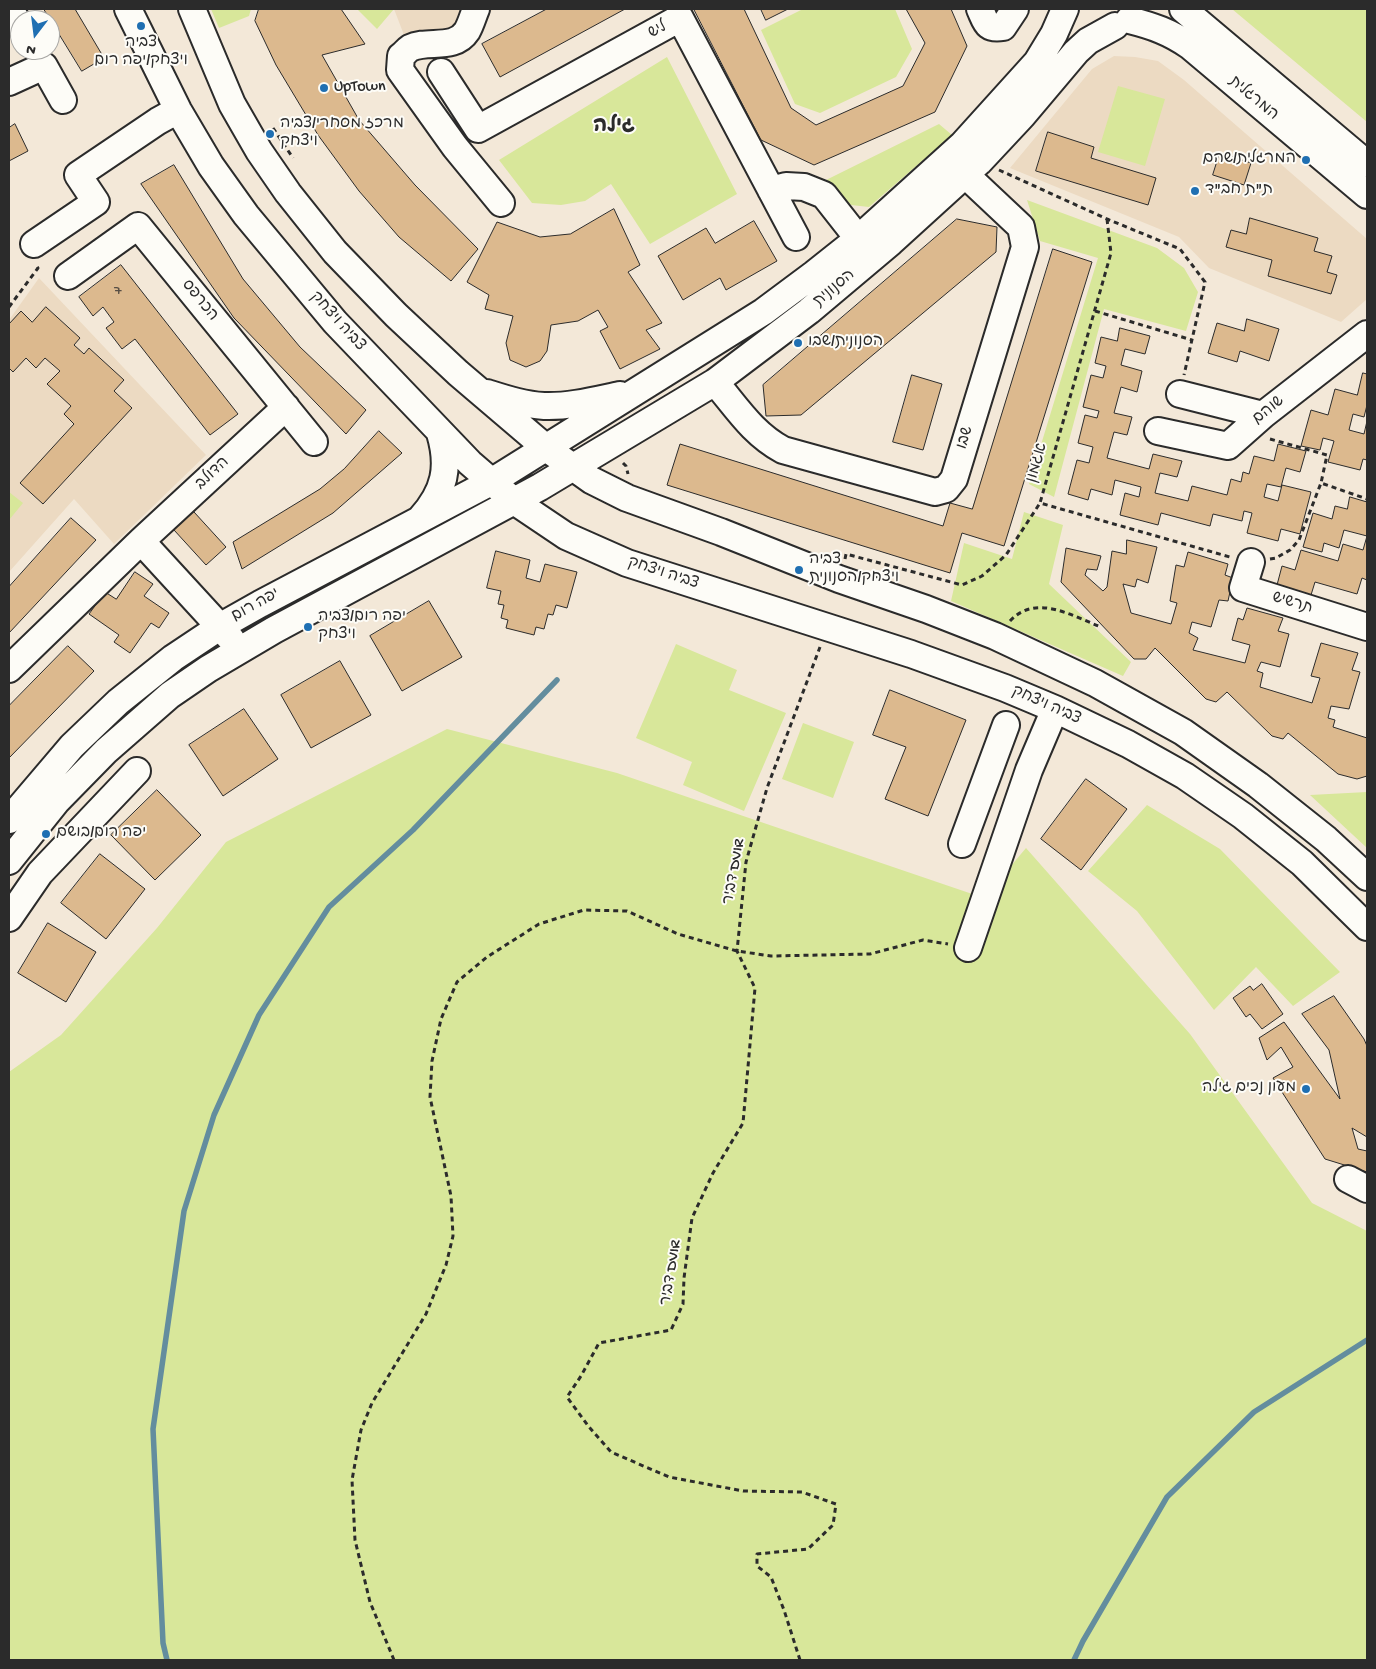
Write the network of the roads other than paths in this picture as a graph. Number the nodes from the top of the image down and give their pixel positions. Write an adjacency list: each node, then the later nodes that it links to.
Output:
1 (128, 9): 15 (street, צביה ויצחק)
2 (192, 9): 27 (street)
3 (476, 9): 14 (street)
4 (980, 9): 5 (street)
5 (1015, 9)
6 (1065, 9): 17 (street, הסנונית)
7 (1073, 9): 9 (street, המרגלית)
8 (1183, 9): 16 (street, המרגלית)
9 (1128, 18): 17 (street, הסנונית); 19 (street, המרגלית)
10 (36, 60): 12 (street)
11 (40, 60): 13 (street)
12 (9, 82)
13 (63, 100)
14 (421, 100): 18 (street, ליש); 20 (street)
15 (178, 110): 22 (street); 33 (street, צביה ויצחק)
16 (1367, 164)
17 (964, 165): 23 (street, הסנונית); 26 (street, שבו)
18 (771, 190): 21 (street, ליש); 23 (street)
19 (1367, 195)
20 (501, 203)
21 (796, 237)
22 (34, 244)
23 (865, 248): 26 (street, הסנונית); 28 (street, הסנונית)
24 (68, 276): 30 (street, הכרפס)
25 (1367, 334): 31 (street, שוהם)
26 (715, 382): 36 (street, הסנונית)
27 (479, 391): 28 (street); 35 (street)
28 (638, 391): 35 (street, הסנונית)
29 (1180, 394): 31 (street)
30 (286, 407): 34 (street, הכרפס); 40 (street, הדולב)
31 (1254, 424): 32 (street, שוהם)
32 (1158, 430)
33 (440, 433): 37 (street, צביה ויצחק); 39 (street)
34 (314, 442)
35 (546, 448): 36 (street); 37 (street, יפה רום)
36 (573, 468): 38 (street, הסנונית); 54 (street)
37 (490, 482): 38 (street, צביה ויצחק); 39 (street, יפה רום)
38 (514, 501): 44 (street, יפה רום); 46 (street, צביה ויצחק)
39 (419, 520): 42 (street, יפה רום)
40 (141, 541): 42 (street); 45 (street, הדולב)
41 (1250, 562): 43 (street, תרשיש)
42 (221, 626): 44 (street); 51 (street, יפה רום)
43 (1367, 627)
44 (240, 649): 53 (street, יפה רום)
45 (12, 664)
46 (1055, 708): 49 (street); 56 (street, צביה ויצחק)
47 (1006, 725): 48 (street)
48 (994, 755): 49 (street); 52 (street)
49 (1029, 770): 57 (street)
50 (137, 771): 55 (street)
51 (9, 820)
52 (962, 844)
53 (9, 861)
54 (1367, 878)
55 (13, 902)
56 (1367, 927)
57 (968, 948)

